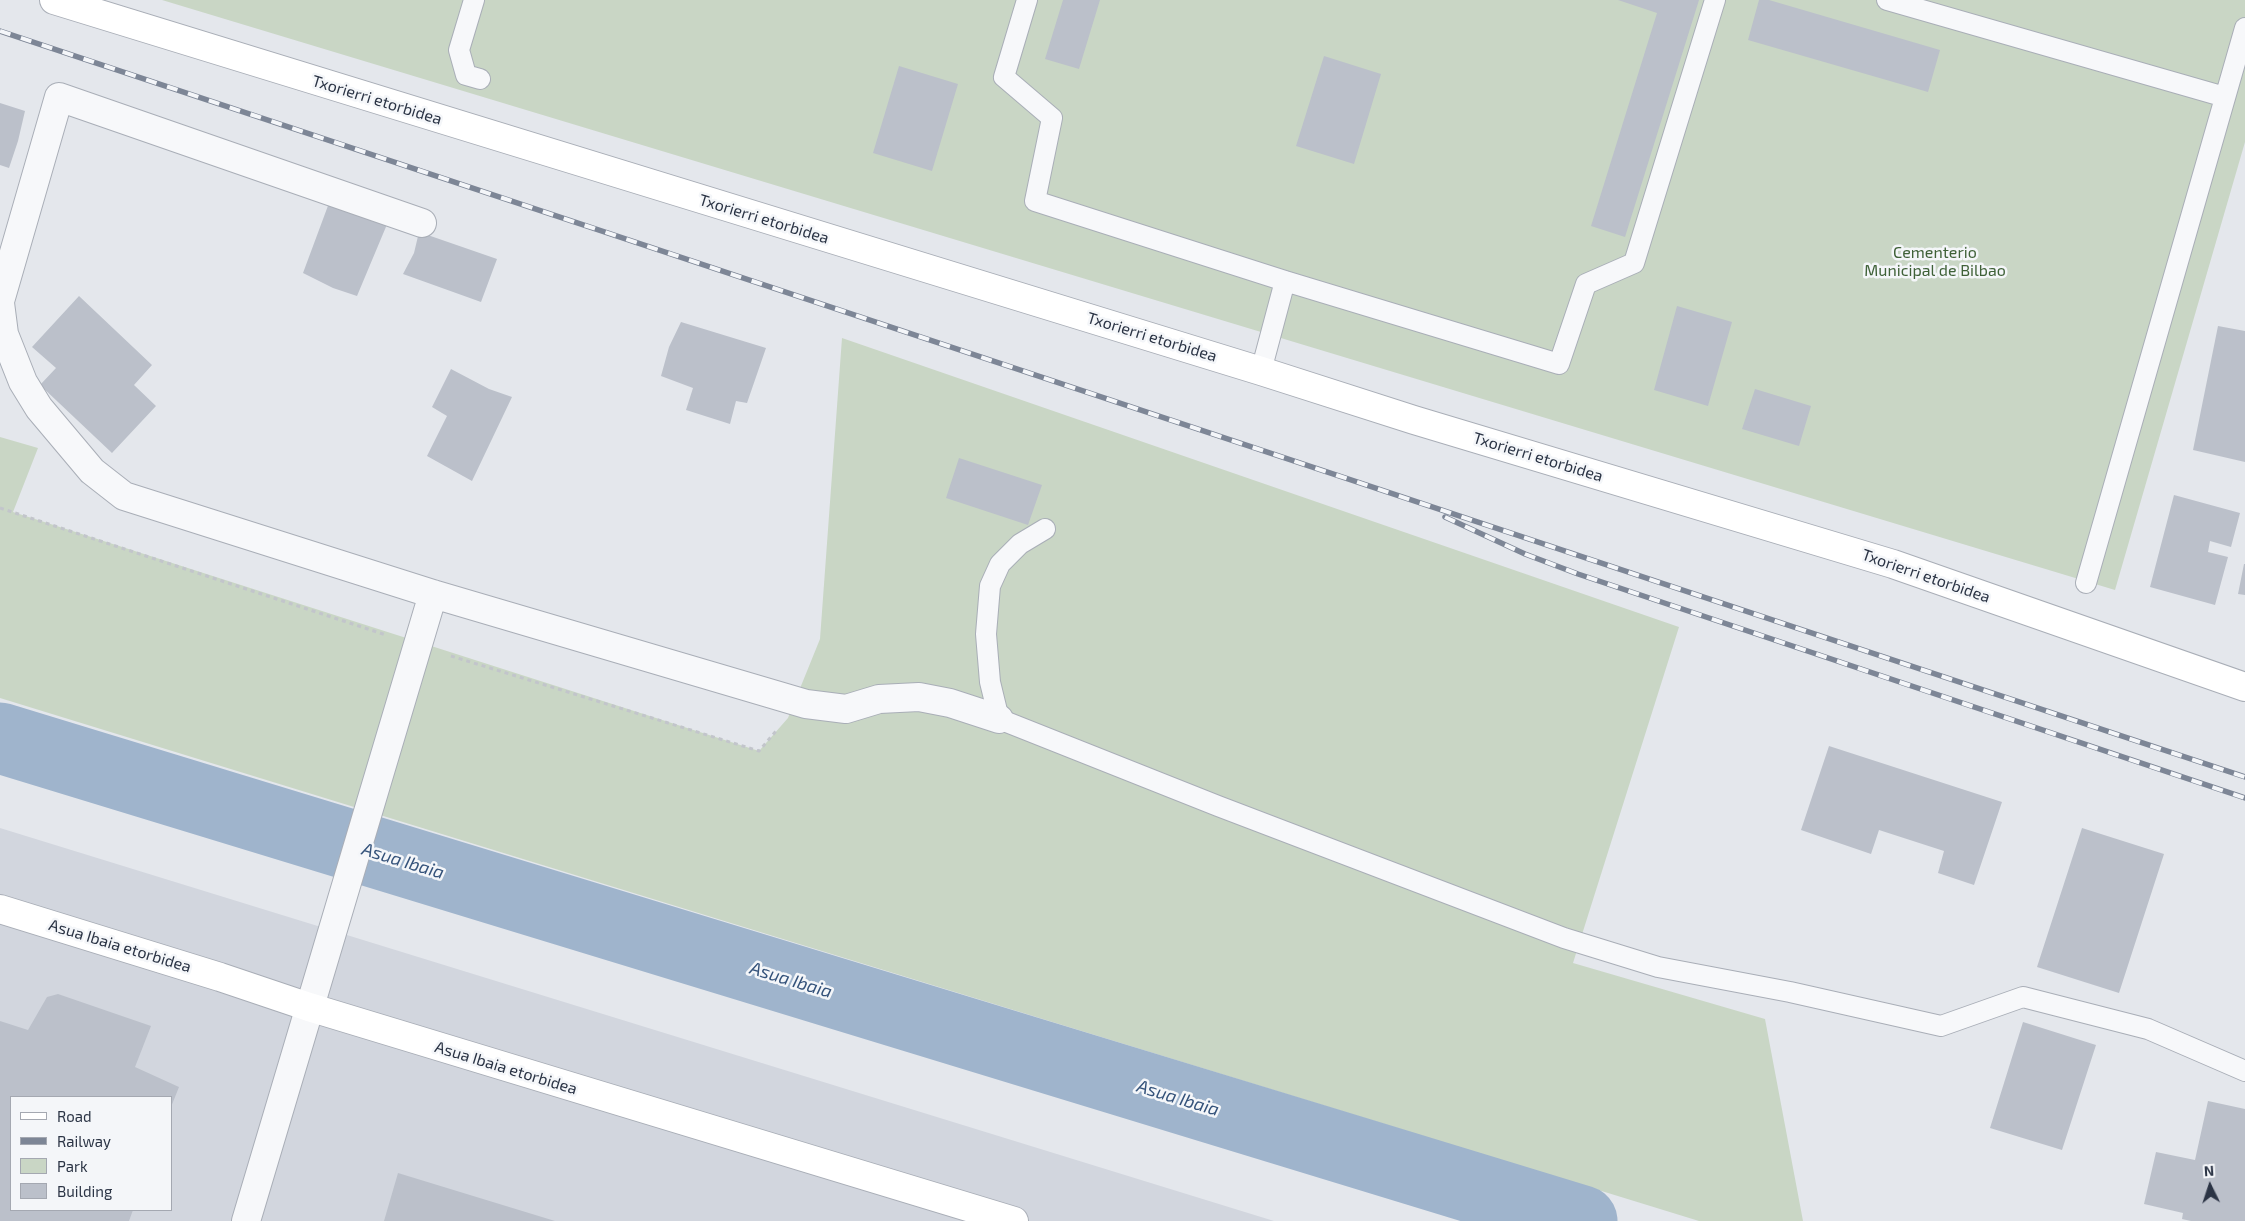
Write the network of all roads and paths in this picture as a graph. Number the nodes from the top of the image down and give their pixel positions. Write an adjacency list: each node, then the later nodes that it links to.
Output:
1 (54, 0): 6 (street, Txorierri etorbidea)
2 (474, 0): 8 (lane)
3 (1027, 0): 11 (lane)
4 (1715, 0): 11 (lane)
5 (1887, 0): 9 (lane)
6 (103, 7): 13 (street, Txorierri etorbidea)
7 (2245, 28): 9 (lane)
8 (480, 79)
9 (2225, 97): 15 (lane)
10 (422, 223): 12 (street)
11 (1285, 281): 13 (lane)
12 (0, 302): 16 (street)
13 (1261, 371): 17 (street, Txorierri etorbidea)
14 (1045, 529): 18 (lane)
15 (2086, 582)
16 (433, 594): 18 (street); 20 (street)
17 (2245, 687)
18 (1000, 720): 21 (lane)
19 (0, 909): 20 (street, Asua Ibaia etorbidea)
20 (309, 1008): 22 (street); 23 (street, Asua Ibaia etorbidea)
21 (2245, 1071)
22 (246, 1221)
23 (1014, 1221)

